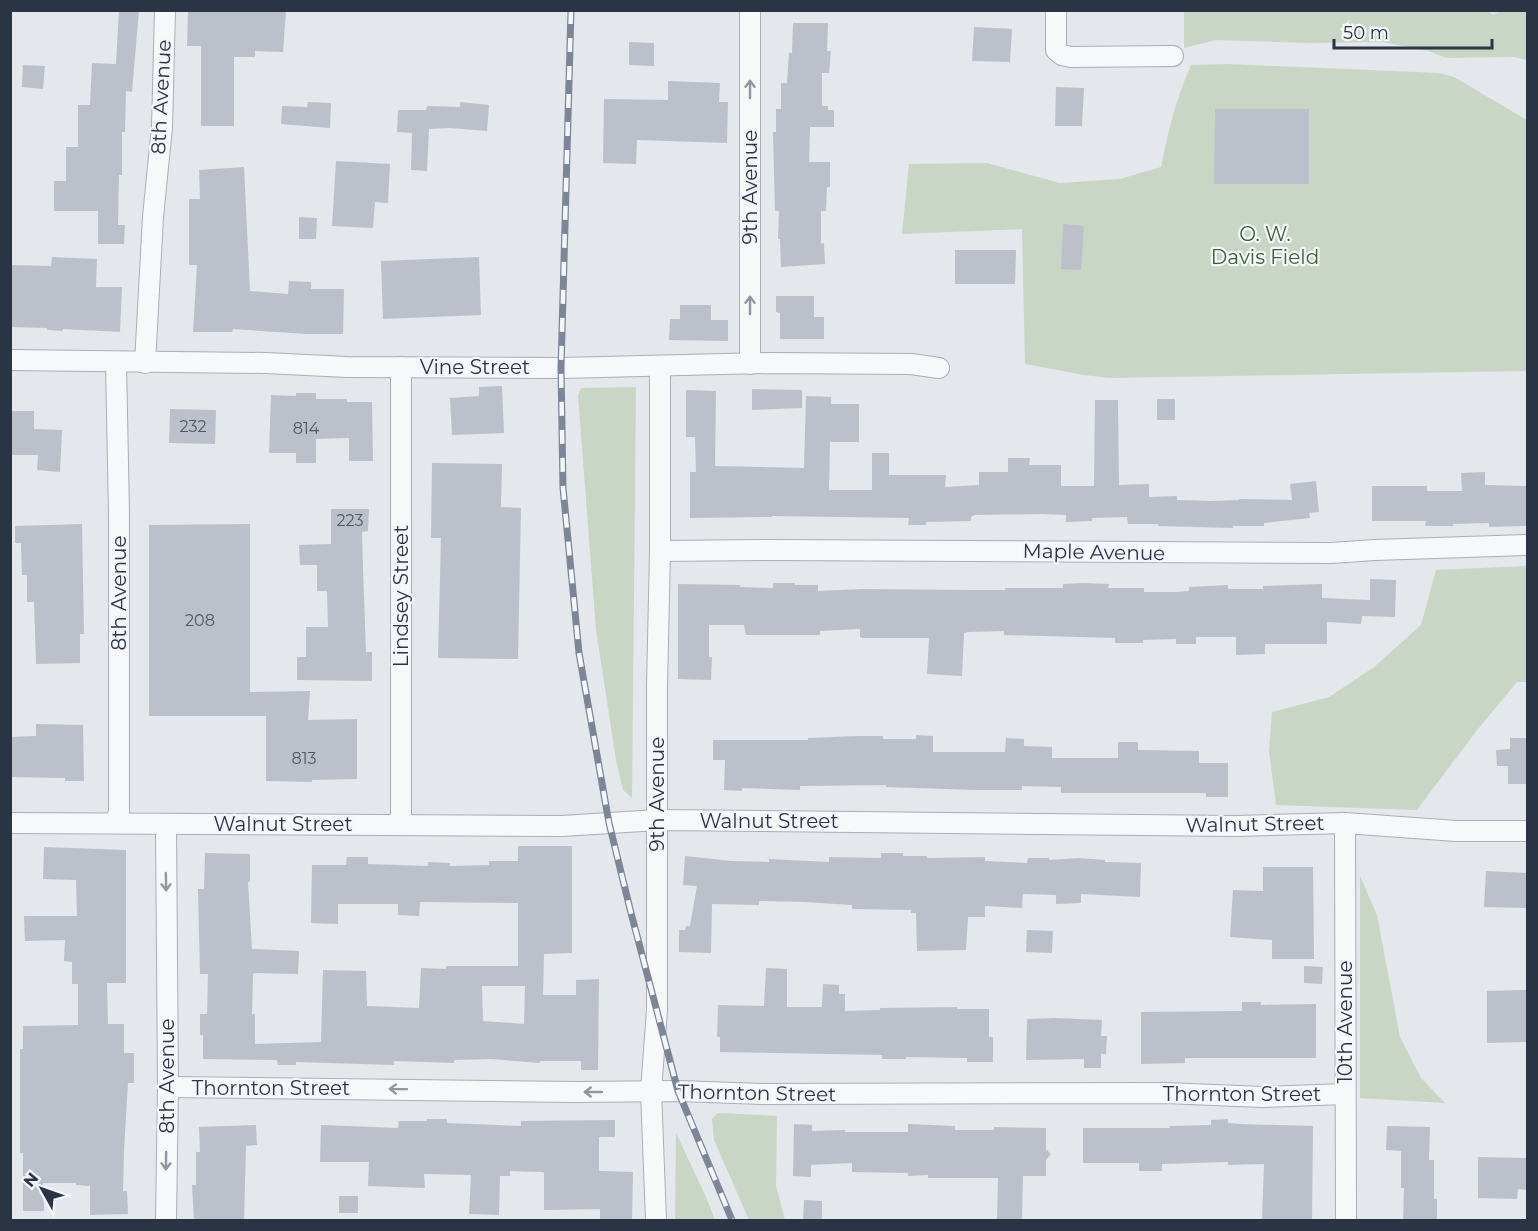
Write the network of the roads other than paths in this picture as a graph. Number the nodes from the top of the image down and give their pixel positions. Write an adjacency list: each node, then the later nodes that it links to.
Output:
1 (165, 10): 7 (street, 8th Avenue)
2 (750, 10): 8 (street, 9th Avenue, one-way to 2)
3 (1056, 10): 4 (street)
4 (1173, 56)
5 (10, 360): 6 (street, Vine Street)
6 (116, 362): 7 (street, Vine Street); 16 (street, 8th Avenue)
7 (145, 363): 10 (street, Vine Street)
8 (750, 364): 9 (street, Vine Street); 11 (street, Vine Street)
9 (660, 366): 10 (street, Vine Street); 13 (street, 9th Avenue)
10 (401, 367): 19 (street, Lindsey Street)
11 (939, 368)
12 (1527, 545): 13 (street, Maple Avenue)
13 (660, 551): 14 (street, 9th Avenue)
14 (658, 820): 17 (street, Walnut Street); 19 (street, Walnut Street); 22 (street, 9th Avenue)
15 (10, 823): 16 (street, Walnut Street)
16 (116, 823): 18 (street, Walnut Street)
17 (1345, 823): 20 (street, Walnut Street); 23 (street, 10th Avenue)
18 (166, 824): 19 (street, Walnut Street); 21 (street, 8th Avenue, one-way to 21)
19 (401, 825)
20 (1527, 831)
21 (168, 1088): 22 (street, Thornton Street, one-way to 21); 24 (street, 8th Avenue, one-way to 24)
22 (651, 1091): 23 (street, Thornton Street); 25 (street, 9th Avenue)
23 (1345, 1094): 26 (street, 10th Avenue)
24 (166, 1221)
25 (656, 1221)
26 (1346, 1221)

